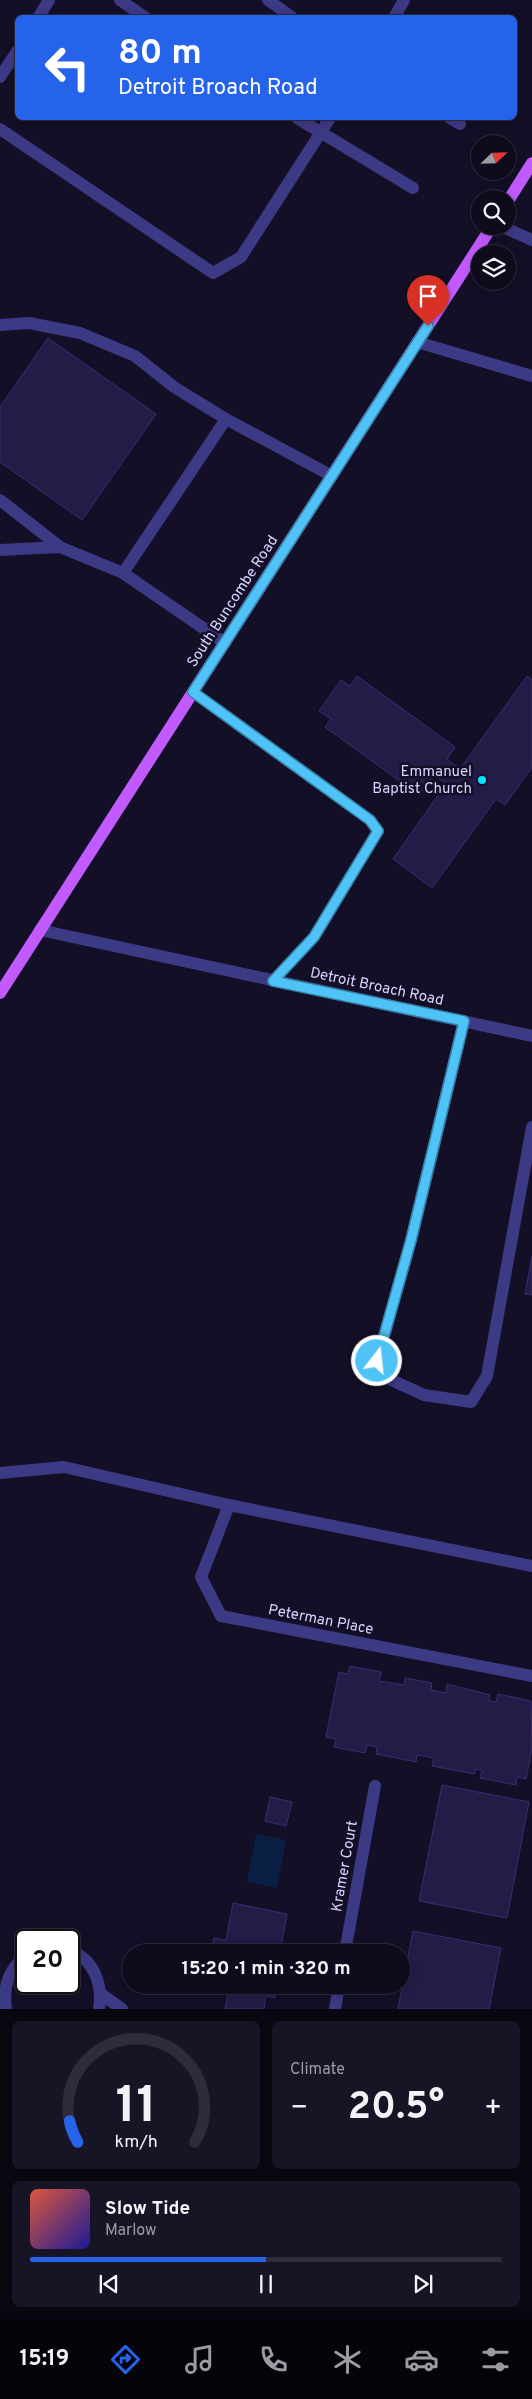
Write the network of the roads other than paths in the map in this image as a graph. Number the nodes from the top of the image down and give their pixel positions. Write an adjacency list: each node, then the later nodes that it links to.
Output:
1 (49, 0): 5 (street)
2 (120, 0): 6 (street)
3 (268, 0): 7 (street)
4 (404, 0): 8 (street)
5 (40, 15)
6 (142, 15)
7 (290, 15)
8 (396, 15)
9 (15, 54): 10 (street)
10 (0, 77)
11 (300, 120): 14 (street)
12 (329, 120): 14 (street)
13 (0, 129): 14 (street)
14 (320, 133): 16 (street)
15 (532, 163): 17 (main road)
16 (413, 188)
17 (515, 190)
18 (516, 233): 20 (street)
19 (486, 235): 22 (main road, South Buncombe Road)
20 (532, 240)
21 (0, 325): 24 (street)
22 (417, 342): 23 (street); 25 (main road, South Buncombe Road)
23 (532, 376)
24 (226, 419): 25 (street); 29 (street)
25 (332, 476): 30 (main road, South Buncombe Road)
26 (0, 500): 27 (street)
27 (60, 546): 28 (street); 29 (street)
28 (0, 550)
29 (123, 573): 30 (street)
30 (224, 643): 31 (main road, South Buncombe Road)
31 (193, 692): 32 (main road, South Buncombe Road); 33 (street)
32 (40, 930): 33 (street, Detroit Broach Road); 34 (main road, South Buncombe Road)
33 (273, 981): 35 (street, Detroit Broach Road)
34 (0, 993)
35 (464, 1021): 36 (street, Detroit Broach Road); 37 (street)
36 (532, 1036)
37 (532, 1127)
38 (0, 1473): 39 (street)
39 (229, 1505): 40 (street); 41 (street, Peterman Place)
40 (532, 1566)
41 (532, 1676)
42 (375, 1786): 43 (street, Kramer Court)
43 (346, 1944)
44 (80, 1956): 47 (street)
45 (15, 1964): 46 (street)
46 (4, 1975): 49 (street)
47 (101, 1994): 50 (street); 51 (street)
48 (338, 1994): 52 (street)
49 (6, 2009)
50 (99, 2009)
51 (122, 2009)
52 (335, 2009)

